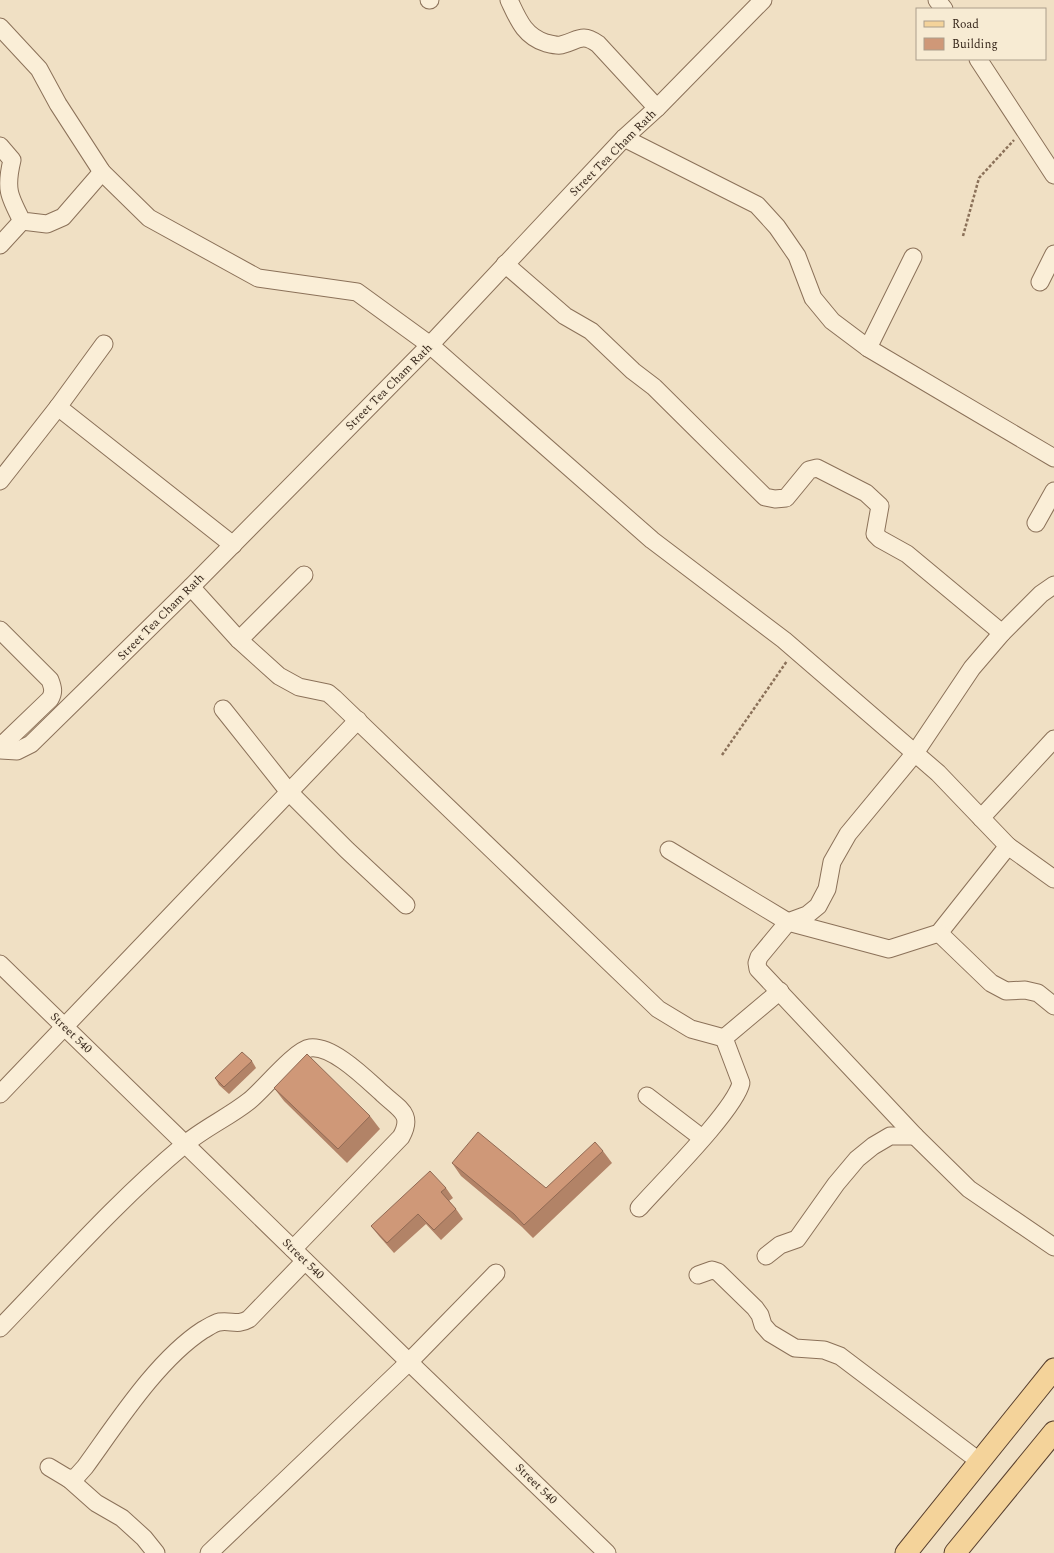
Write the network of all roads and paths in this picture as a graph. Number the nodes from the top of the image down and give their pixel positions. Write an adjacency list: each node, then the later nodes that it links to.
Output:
1 (509, 0): 7 (street)
2 (763, 0): 7 (street, Street Tea Cham Rath)
3 (937, 0): 4 (street)
4 (943, 8)
5 (0, 27): 11 (street)
6 (979, 60): 8 (street)
7 (657, 108): 9 (street, Street Tea Cham Rath)
8 (1025, 129): 12 (street); 14 (path)
9 (624, 138): 18 (street, Street Tea Cham Rath); 22 (street)
10 (0, 146): 13 (street)
11 (102, 172): 13 (street); 21 (street)
12 (1054, 175)
13 (22, 221): 15 (street)
14 (963, 236)
15 (0, 245)
16 (1054, 254): 19 (street)
17 (913, 257): 22 (street)
18 (505, 264): 21 (street, Street Tea Cham Rath); 33 (street)
19 (1040, 282)
20 (104, 344): 23 (street)
21 (430, 344): 28 (street, Street Tea Cham Rath); 35 (street)
22 (868, 348): 24 (street)
23 (58, 407): 25 (street); 28 (street)
24 (1054, 458)
25 (0, 481)
26 (1054, 491): 27 (street)
27 (1036, 522)
28 (233, 545): 31 (street, Street Tea Cham Rath)
29 (304, 575): 34 (street)
30 (1054, 585): 33 (street)
31 (191, 587): 34 (street); 39 (street, Street Tea Cham Rath)
32 (0, 630): 39 (street)
33 (1002, 633): 40 (street)
34 (239, 640): 37 (street)
35 (795, 649): 40 (street); 41 (path)
36 (223, 709): 42 (street)
37 (358, 720): 42 (street); 54 (street)
38 (1054, 739): 43 (street)
39 (0, 749)
40 (915, 753): 43 (street); 48 (street)
41 (722, 755)
42 (290, 792): 47 (street); 53 (street)
43 (981, 818): 44 (street)
44 (1008, 846): 46 (street); 49 (street)
45 (669, 850): 48 (street)
46 (1054, 879)
47 (406, 904)
48 (788, 922): 49 (street); 51 (street)
49 (939, 933): 52 (street)
50 (0, 964): 53 (street, Street 540)
51 (780, 991): 54 (street); 57 (street)
52 (1054, 1006)
53 (65, 1027): 55 (street); 59 (street, Street 540)
54 (724, 1038): 58 (street)
55 (0, 1094)
56 (647, 1096): 58 (street)
57 (915, 1136): 61 (street); 63 (street)
58 (702, 1138): 60 (street)
59 (185, 1144): 62 (street, Street 540); 62 (street); 66 (street)
60 (639, 1208)
61 (1054, 1247)
62 (299, 1255): 67 (street, Street 540); 72 (street)
63 (766, 1256)
64 (496, 1273): 67 (street)
65 (698, 1275): 70 (street)
66 (0, 1328)
67 (408, 1362): 74 (street); 75 (street, Street 540)
68 (1054, 1369): 70 (main road)
69 (1054, 1433): 77 (main road)
70 (979, 1461): 76 (main road)
71 (49, 1467): 72 (street)
72 (69, 1478): 73 (street)
73 (156, 1553)
74 (209, 1553)
75 (607, 1553)
76 (906, 1553)
77 (955, 1553)

